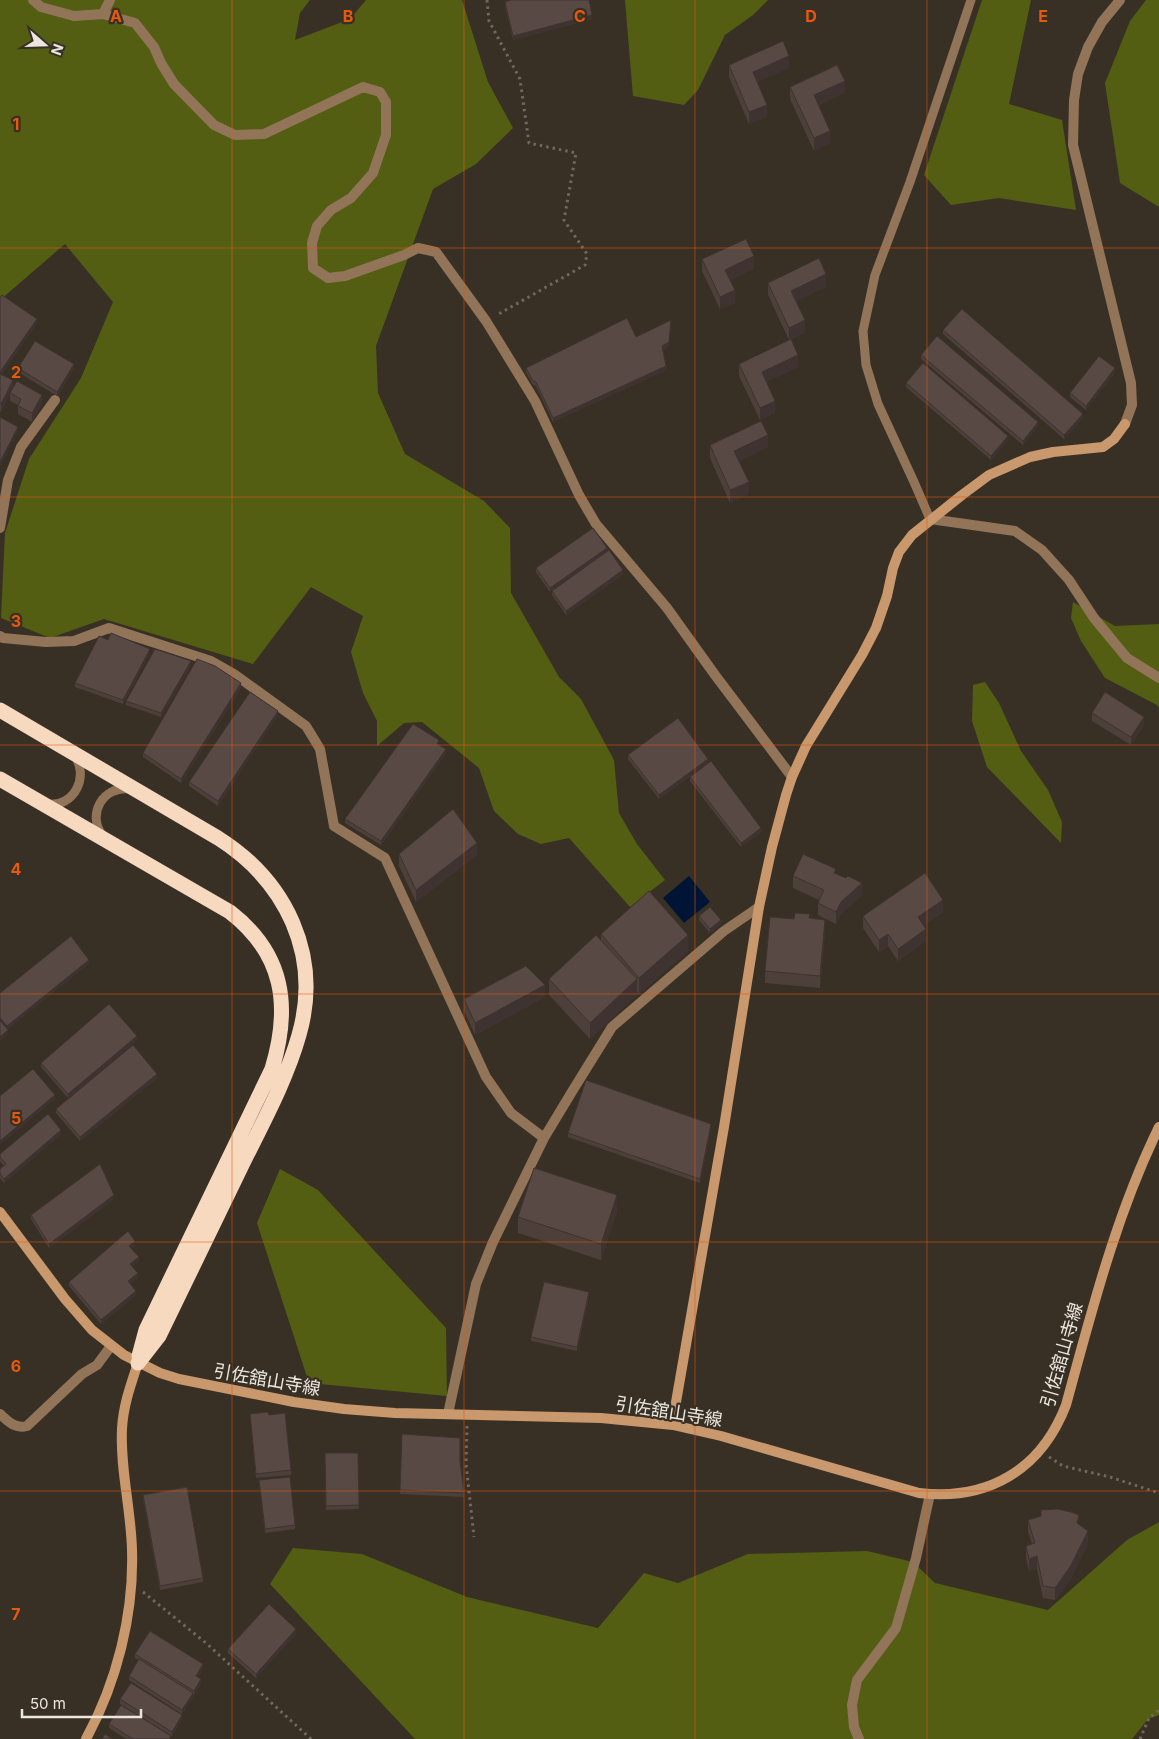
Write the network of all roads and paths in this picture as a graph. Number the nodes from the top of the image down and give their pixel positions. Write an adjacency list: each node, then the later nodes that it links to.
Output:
1 (33, 0): 6 (street)
2 (110, 0): 6 (street)
3 (487, 0): 7 (path)
4 (971, 0): 9 (lane)
5 (1120, 0): 9 (street)
6 (103, 14): 7 (street)
7 (486, 321): 15 (street)
8 (54, 400): 10 (street)
9 (930, 519): 12 (street); 15 (street)
10 (0, 528)
11 (0, 636): 22 (street)
12 (1159, 678)
13 (0, 710): 14 (highway)
14 (66, 749): 17 (highway); 18 (lane)
15 (792, 777): 20 (street)
16 (0, 779): 18 (highway)
17 (140, 792): 19 (lane); 25 (highway)
18 (37, 800): 19 (highway)
19 (111, 843): 25 (highway)
20 (759, 907): 22 (street); 29 (street)
21 (1159, 1126): 30 (street, 引佐舘山寺線)
22 (544, 1138): 27 (street)
23 (0, 1212): 24 (street, 引佐舘山寺線)
24 (111, 1346): 25 (street, 引佐舘山寺線); 26 (street)
25 (138, 1363): 27 (street, 引佐舘山寺線); 34 (street)
26 (0, 1414)
27 (448, 1414): 28 (street, 引佐舘山寺線)
28 (467, 1415): 29 (street, 引佐舘山寺線); 33 (path)
29 (672, 1425): 31 (street, 引佐舘山寺線)
30 (1040, 1451): 31 (street, 引佐舘山寺線); 32 (path)
31 (930, 1494): 38 (street)
32 (1159, 1494)
33 (474, 1537)
34 (130, 1590): 36 (street); 37 (path)
35 (1159, 1710): 39 (path)
36 (86, 1739)
37 (311, 1739)
38 (859, 1739)
39 (1140, 1739)

